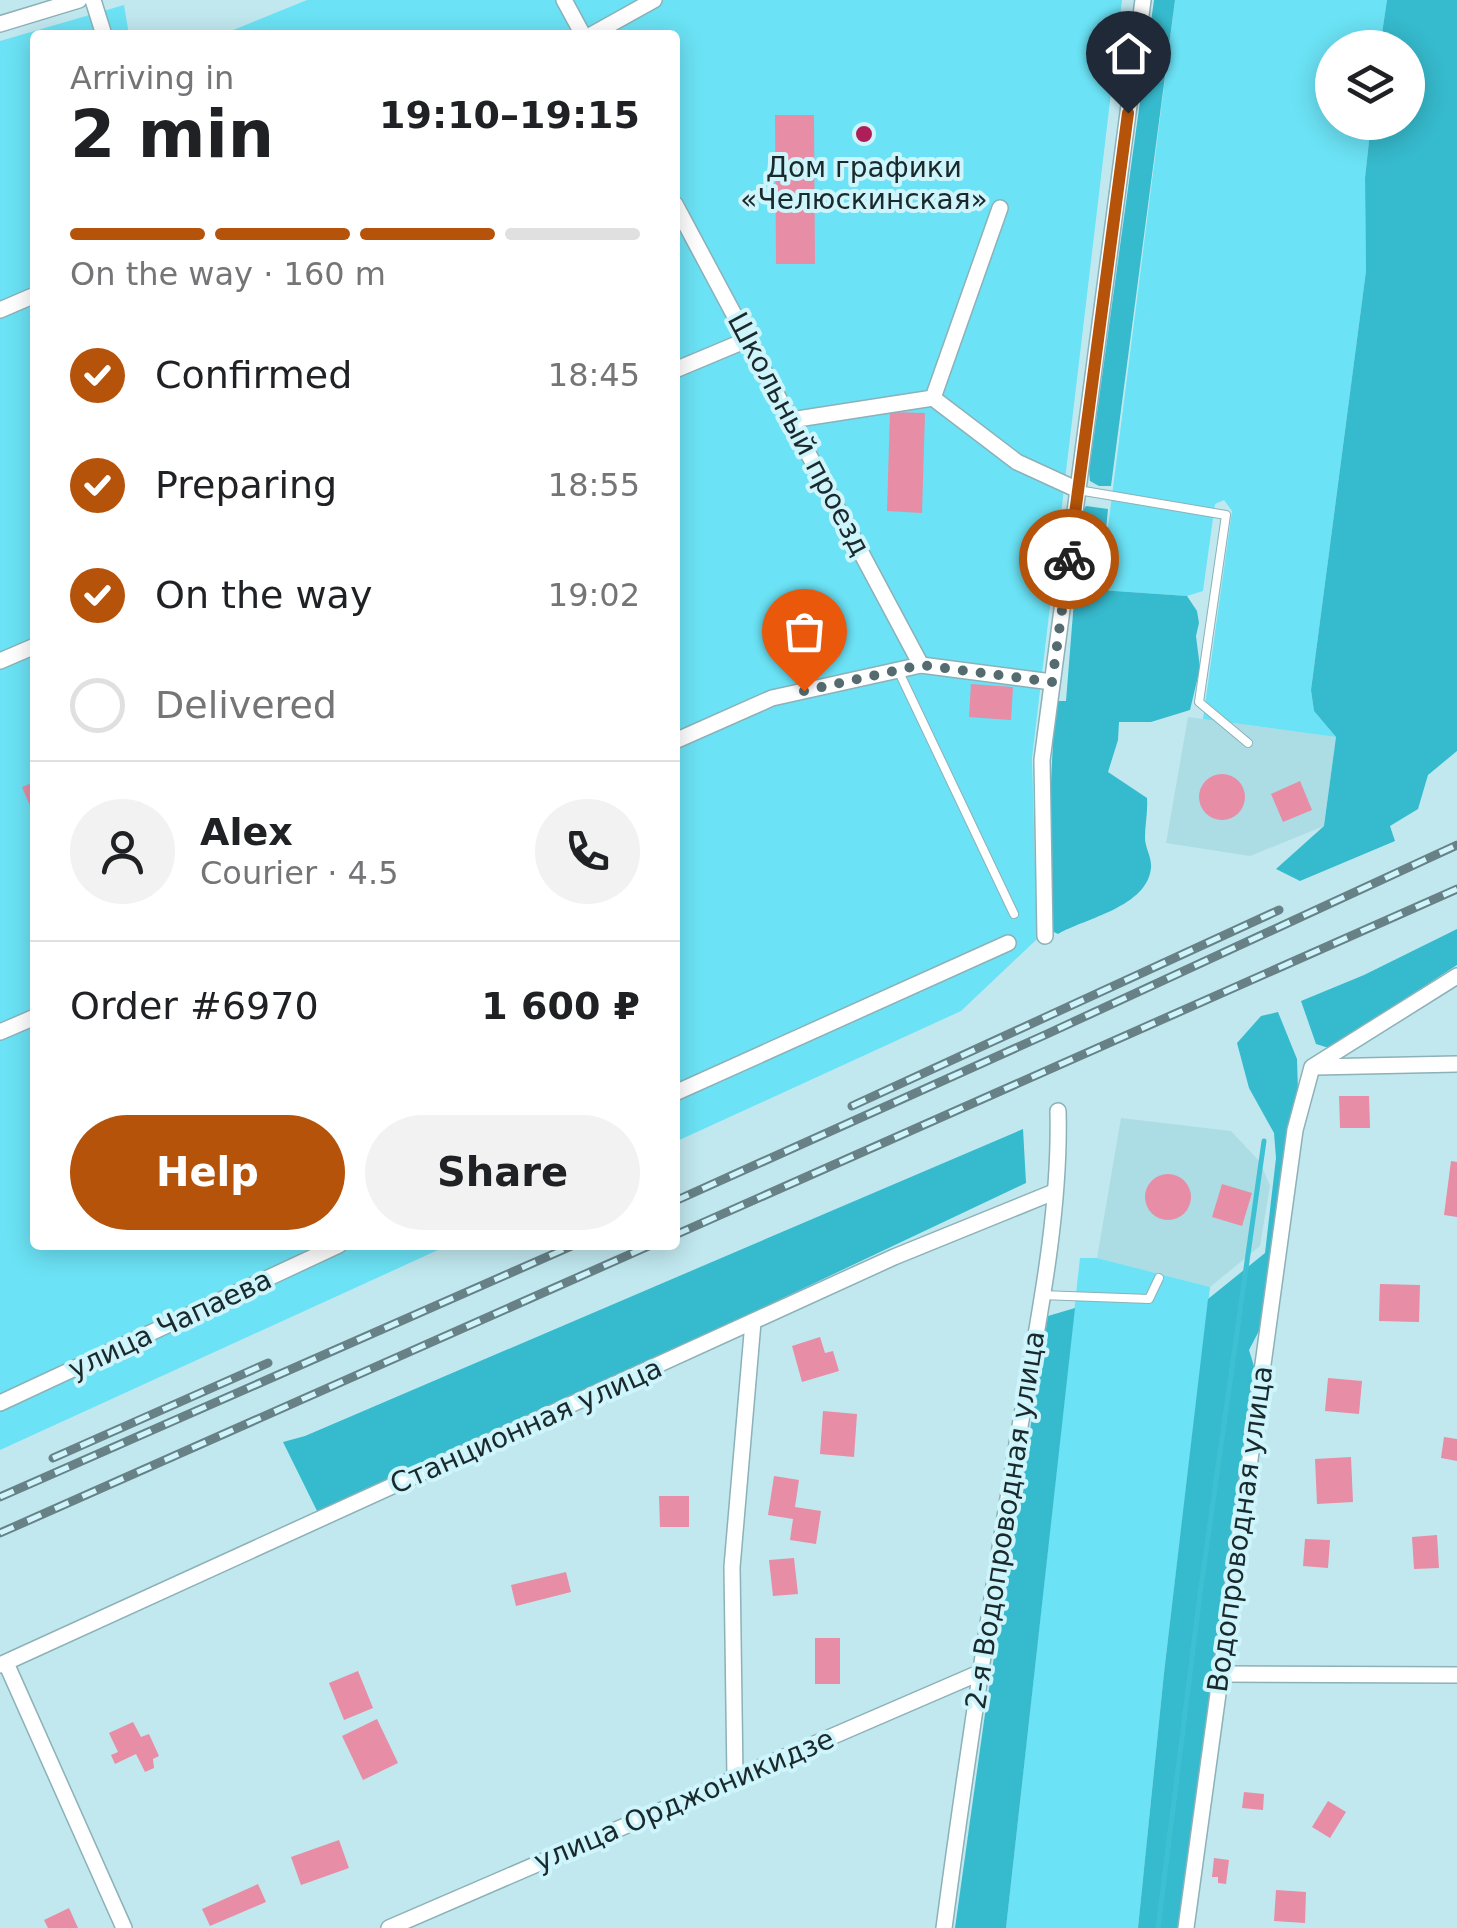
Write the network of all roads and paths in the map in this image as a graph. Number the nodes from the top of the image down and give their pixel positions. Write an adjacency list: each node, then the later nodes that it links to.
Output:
1 (80, 0): 6 (street)
2 (93, 0): 7 (street)
3 (564, 0): 8 (street)
4 (654, 0): 9 (street)
5 (1143, 0): 18 (street)
6 (0, 24)
7 (102, 30)
8 (580, 30)
9 (600, 30)
10 (1000, 208): 16 (street)
11 (680, 213): 14 (street, Школьный проезд)
12 (30, 297): 13 (street)
13 (0, 310)
14 (748, 339): 15 (street); 17 (street, Школьный проезд)
15 (680, 368)
16 (933, 398): 17 (street); 18 (street)
17 (792, 420): 21 (street, Школьный проезд)
18 (1078, 490): 23 (street); 25 (lane)
19 (30, 648): 20 (street)
20 (0, 661)
21 (921, 665): 22 (street); 23 (street)
22 (898, 670): 24 (street); 26 (lane)
23 (1052, 682): 27 (street)
24 (680, 739)
25 (1248, 743)
26 (1014, 914)
27 (1045, 936)
28 (1008, 943): 34 (street)
29 (1457, 976): 33 (street)
30 (30, 1019): 31 (street)
31 (0, 1032)
32 (1457, 1064): 33 (street)
33 (1312, 1067): 44 (street, Водопроводная улица)
34 (680, 1090)
35 (1058, 1111): 36 (street, 2-я Водопроводная улица)
36 (1054, 1192): 39 (street, 2-я Водопроводная улица); 40 (street, Станционная улица)
37 (328, 1250): 41 (street, улица Чапаева)
38 (1159, 1278): 39 (lane)
39 (1041, 1295): 43 (street, 2-я Водопроводная улица)
40 (753, 1322): 42 (street, Станционная улица); 46 (street)
41 (0, 1403)
42 (3, 1664): 47 (street)
43 (979, 1673): 46 (street, улица Орджоникидзе); 49 (street, 2-я Водопроводная улица)
44 (1221, 1674): 45 (street); 50 (street, Водопроводная улица)
45 (1457, 1675)
46 (735, 1778): 48 (street, улица Орджоникидзе)
47 (124, 1928)
48 (388, 1928)
49 (944, 1928)
50 (1186, 1928)

